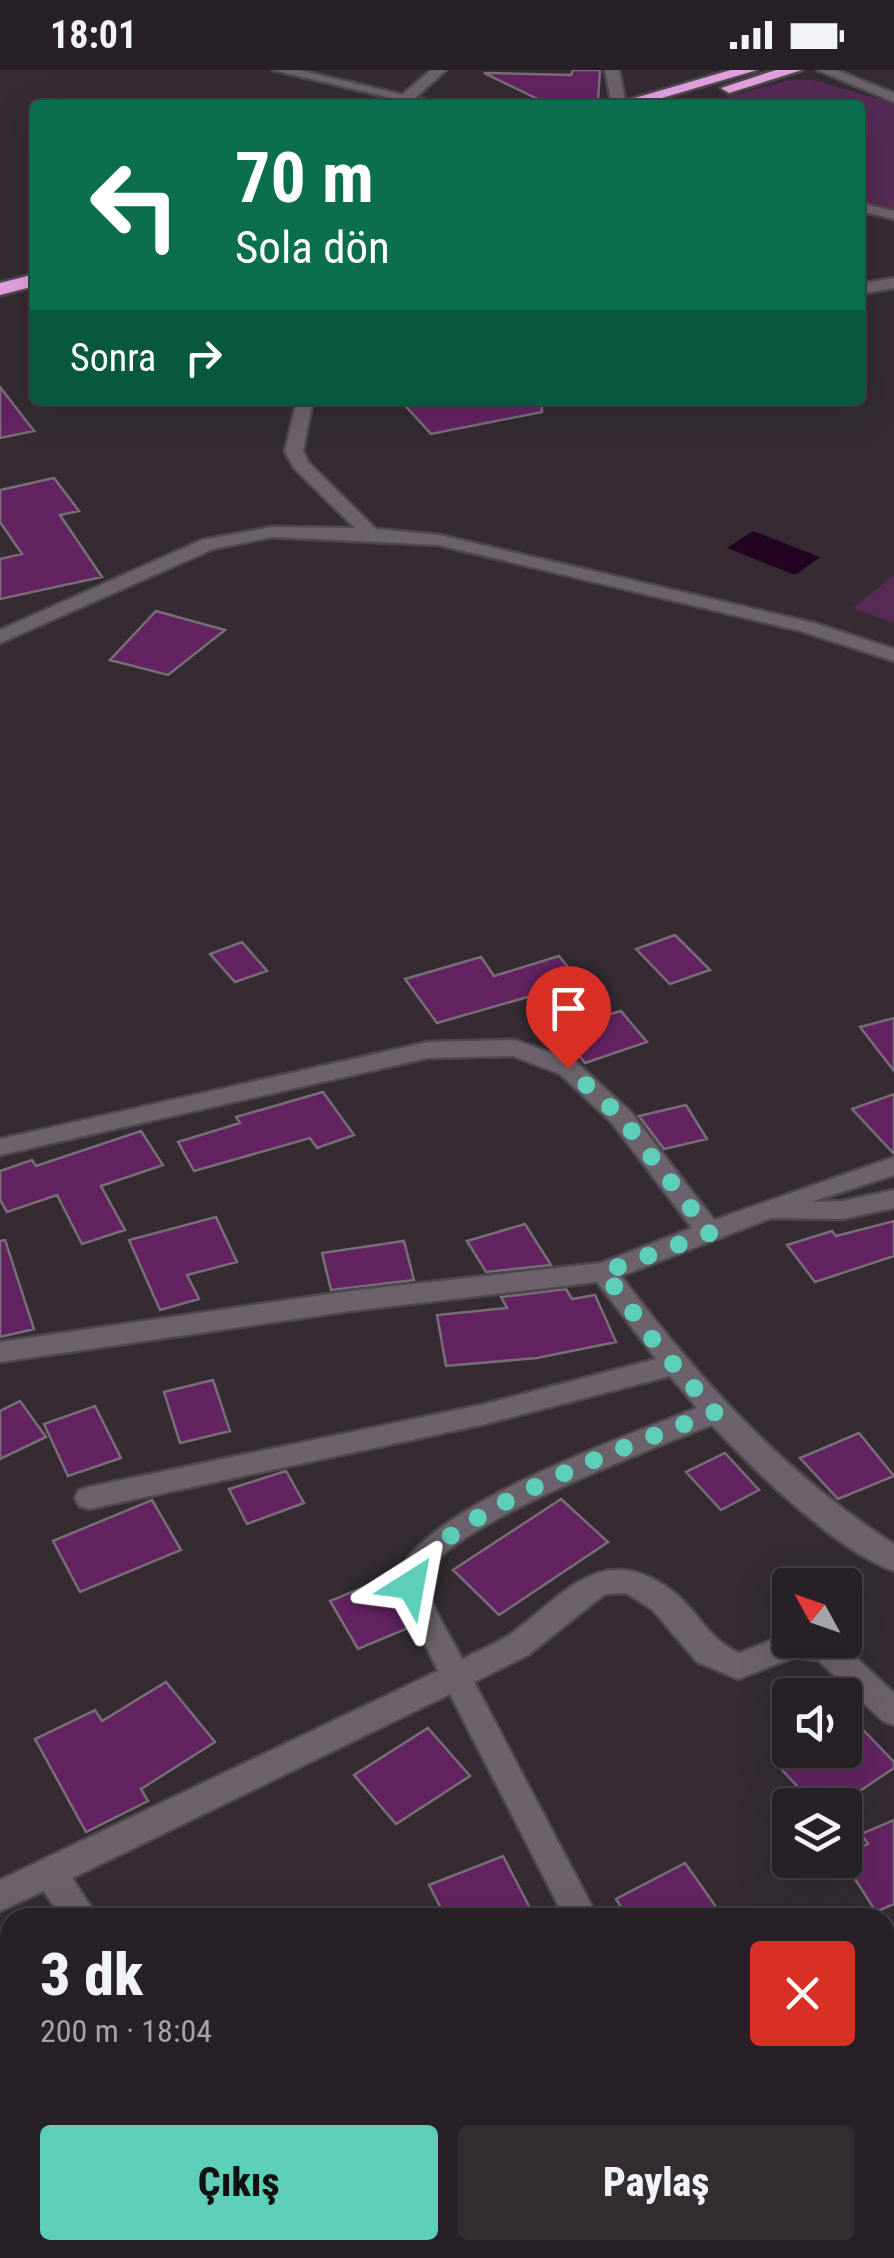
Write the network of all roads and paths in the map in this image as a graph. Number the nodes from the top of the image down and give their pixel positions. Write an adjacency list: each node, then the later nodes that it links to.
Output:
1 (280, 70): 9 (street)
2 (439, 70): 9 (street)
3 (612, 70): 12 (street)
4 (749, 70): 13 (highway)
5 (794, 70): 14 (highway)
6 (824, 70): 10 (street)
7 (870, 70): 8 (street)
8 (894, 84)
9 (407, 98): 11 (street)
10 (894, 98)
11 (416, 100)
12 (618, 100)
13 (638, 100)
14 (687, 100)
15 (865, 208): 16 (street)
16 (894, 216)
17 (30, 266): 18 (highway)
18 (0, 275)
19 (30, 281): 22 (highway)
20 (894, 282): 21 (street)
21 (865, 288)
22 (0, 290)
23 (304, 405): 24 (street)
24 (370, 534): 25 (street); 26 (street)
25 (0, 638)
26 (894, 655)
27 (0, 1148): 31 (street)
28 (894, 1166): 30 (street)
29 (894, 1199): 30 (street)
30 (758, 1214): 31 (street)
31 (710, 1233): 32 (street)
32 (604, 1272): 33 (street); 34 (street)
33 (0, 1352)
34 (674, 1365): 35 (street); 36 (street)
35 (715, 1412): 37 (street); 38 (street)
36 (89, 1498)
37 (894, 1559)
38 (456, 1676): 39 (street); 40 (street); 43 (street)
39 (894, 1712)
40 (49, 1872): 41 (street); 42 (street)
41 (0, 1896)
42 (75, 1908)
43 (577, 1908)

